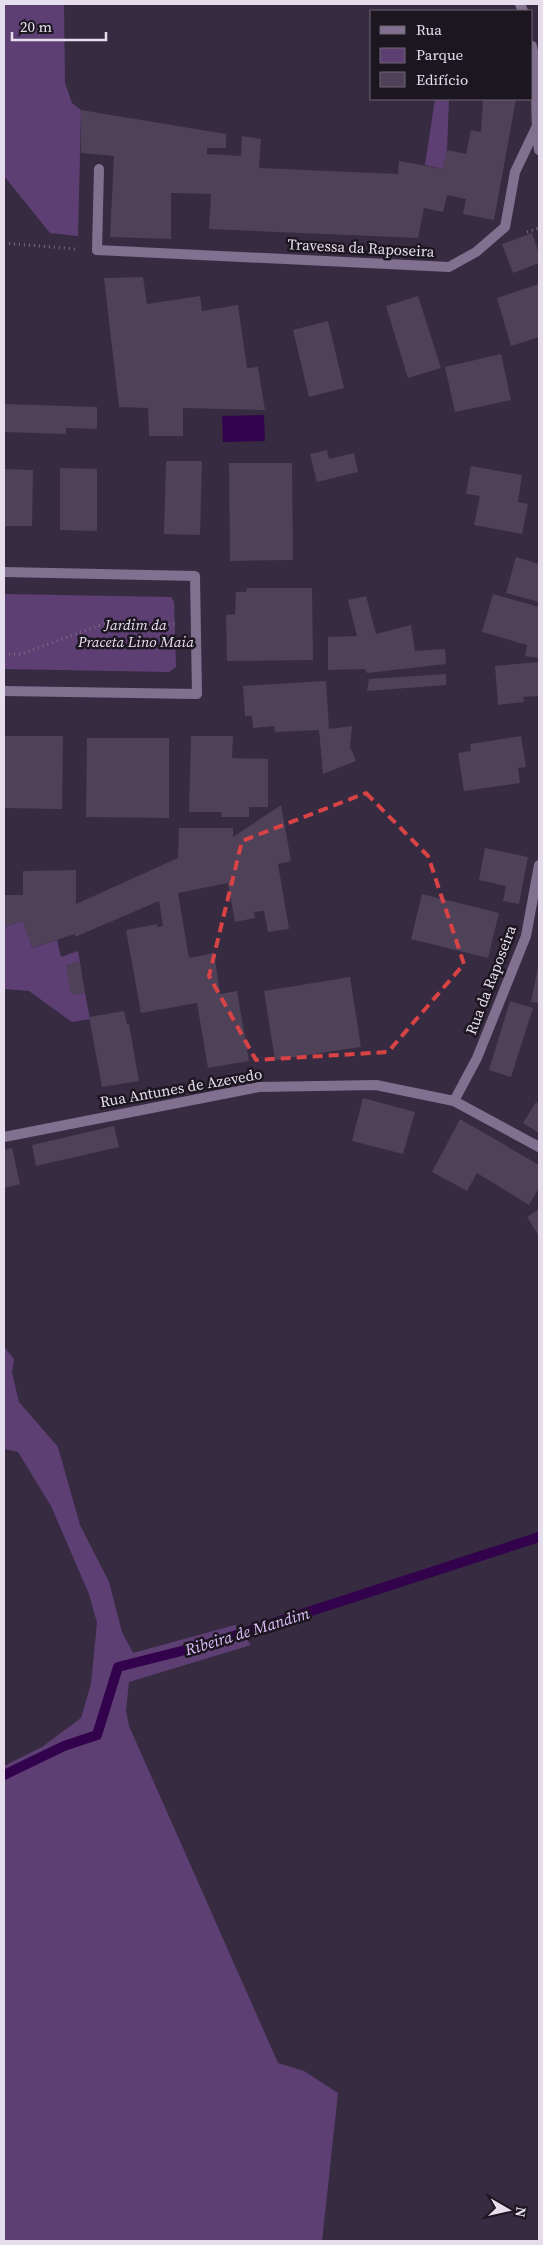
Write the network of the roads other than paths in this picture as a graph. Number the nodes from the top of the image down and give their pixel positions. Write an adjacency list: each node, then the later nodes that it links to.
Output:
1 (533, 50): 2 (street)
2 (536, 128): 3 (street); 4 (street, Travessa da Raposeira)
3 (539, 150)
4 (99, 169)
5 (4, 572): 6 (street)
6 (4, 691)
7 (539, 864): 8 (street, Rua da Raposeira)
8 (454, 1101): 9 (street, Rua Antunes de Azevedo); 10 (street, Rua Antunes de Azevedo)
9 (4, 1137)
10 (539, 1147)

